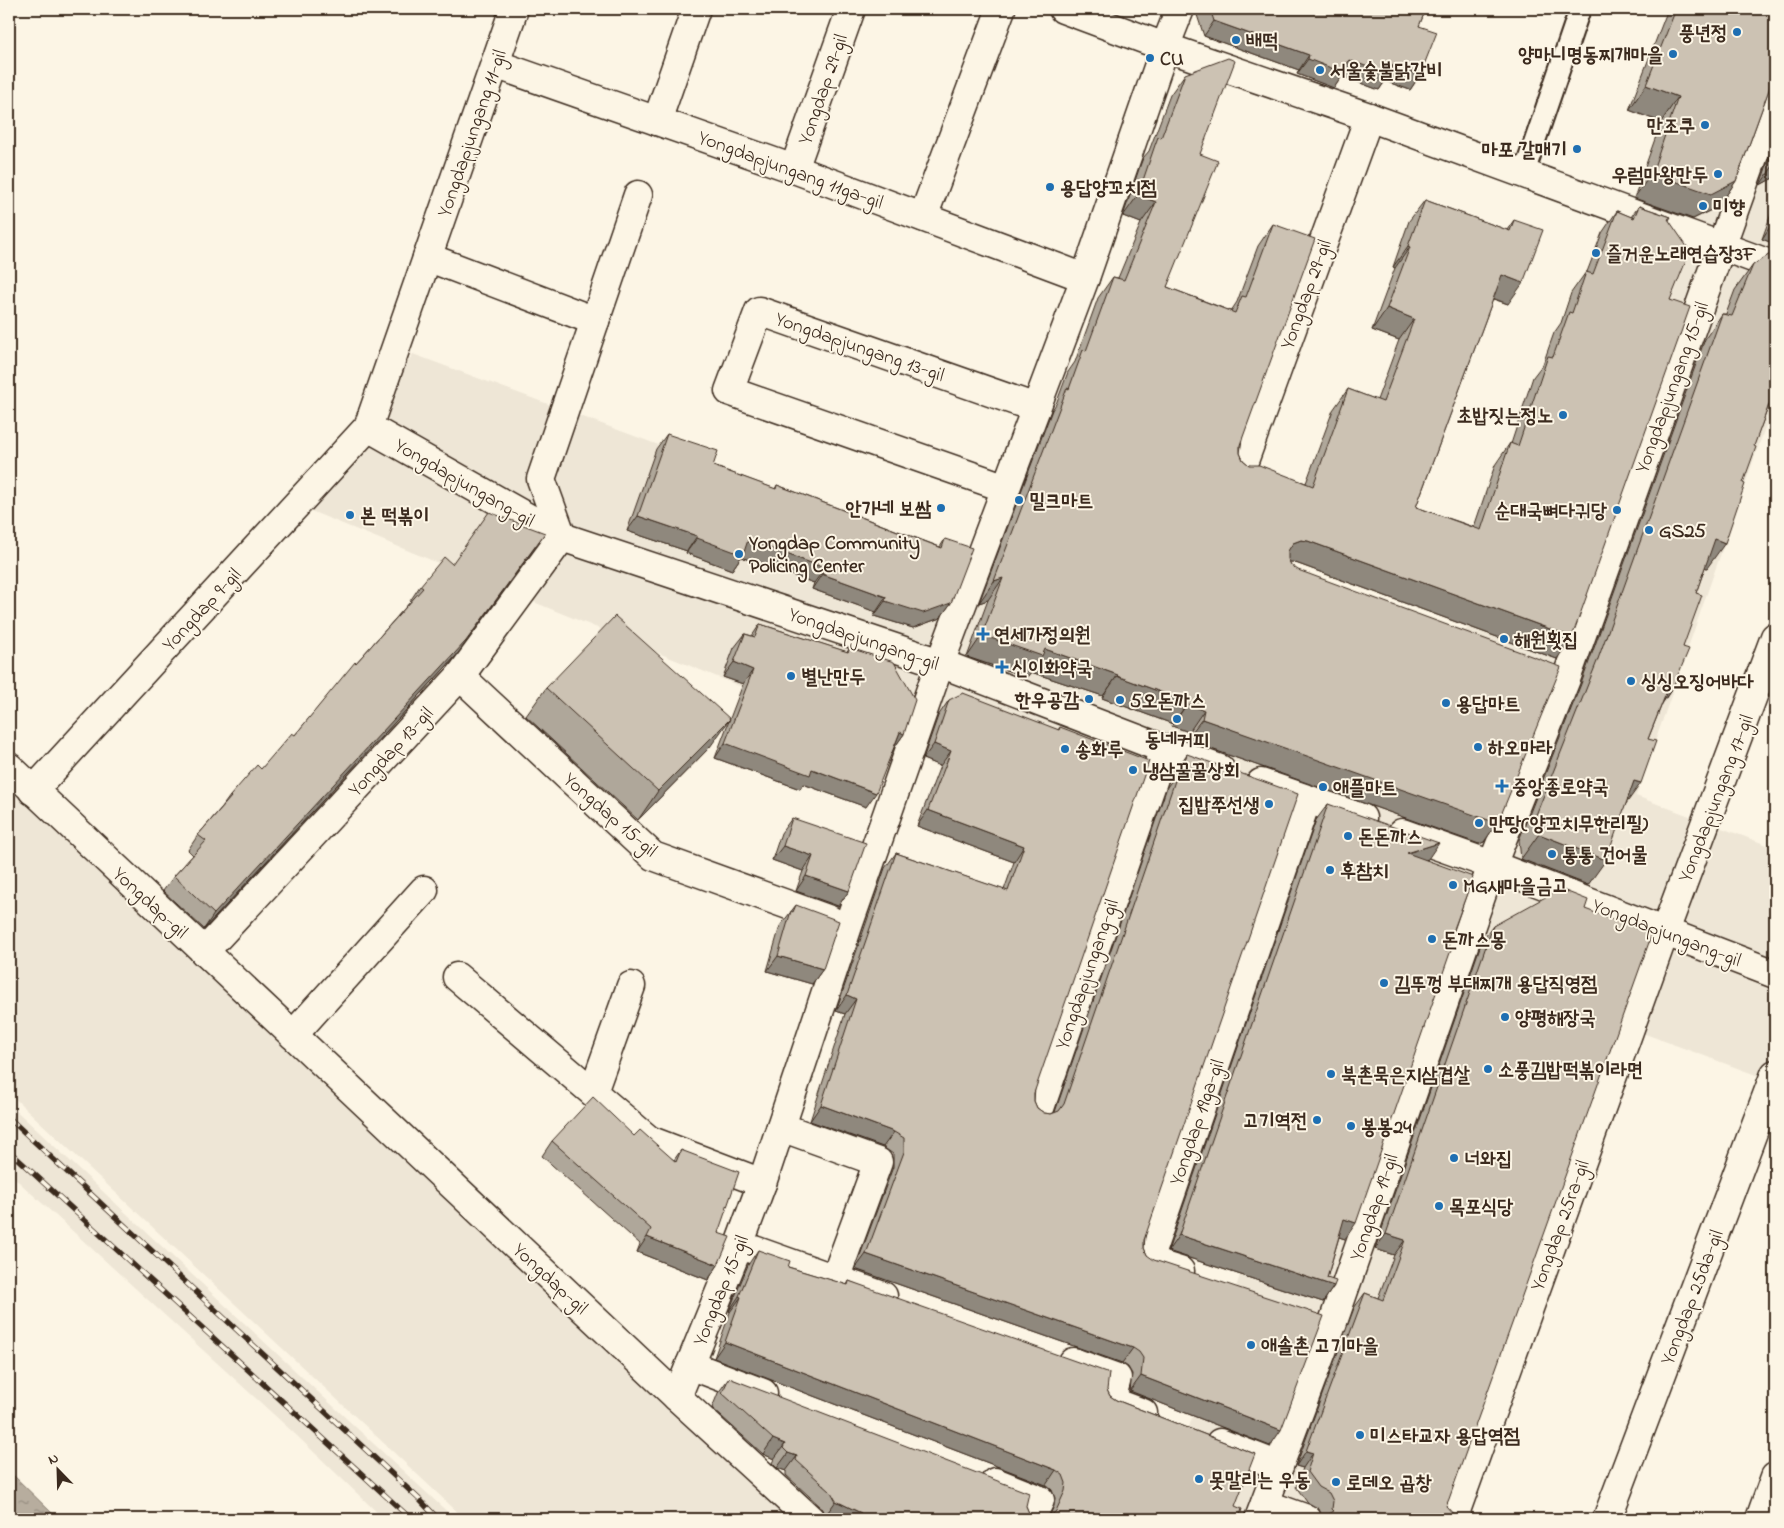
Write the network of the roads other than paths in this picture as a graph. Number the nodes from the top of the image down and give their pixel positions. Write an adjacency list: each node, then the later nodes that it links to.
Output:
1 (514, 9): 9 (street, Yongdapjungang 11-gil)
2 (696, 9): 12 (street)
3 (851, 9): 13 (street, Yongdap 29-gil)
4 (1001, 9): 16 (street)
5 (1063, 9): 8 (street)
6 (1180, 9): 8 (street)
7 (1580, 9): 14 (lane)
8 (1165, 47): 11 (street); 20 (street)
9 (495, 64): 12 (street, Yongdapjungang 11ga-gil); 18 (street, Yongdapjungang 11-gil)
10 (1775, 96): 17 (street, Yongdapjungang 15-gil)
11 (1369, 117): 14 (street); 24 (street, Yongdap 29-gil)
12 (657, 121): 13 (street, Yongdapjungang 11ga-gil)
13 (794, 169): 16 (street, Yongdapjungang 11ga-gil)
14 (1524, 173): 17 (street)
15 (638, 195): 21 (street)
16 (923, 217): 20 (street, Yongdapjungang 11ga-gil)
17 (1722, 245): 19 (street); 31 (street, Yongdapjungang 15-gil)
18 (427, 258): 21 (street); 23 (street, Yongdapjungang 11-gil)
19 (1775, 266)
20 (1085, 278): 22 (street)
21 (595, 321): 26 (street, Yongdapjungang-gil)
22 (1036, 408): 25 (street); 25 (street, Yongdapjungang 13-gil)
23 (368, 427): 26 (street, Yongdapjungang-gil); 34 (street, Yongdap 9-gil)
24 (1240, 472)
25 (1006, 488): 28 (street)
26 (562, 537): 28 (street, Yongdapjungang-gil); 30 (street, Yongdap 13-gil)
27 (1775, 637): 39 (street, Yongdapjungang 17-gil)
28 (940, 664): 32 (street, Yongdapjungang-gil); 38 (street, Yongdap 15-gil)
29 (1539, 669): 31 (street)
30 (460, 676): 38 (street, Yongdap 15-gil); 40 (street, Yongdap 13-gil)
31 (1566, 679): 36 (street, Yongdapjungang 15-gil)
32 (1164, 749): 35 (street, Yongdapjungang-gil); 47 (street, Yongdapjungang-gil)
33 (9, 768): 34 (street, Yongdap-gil)
34 (34, 791): 40 (street, Yongdap-gil)
35 (1307, 799): 36 (street, Yongdapjungang-gil); 52 (street, Yongdap 19ga-gil)
36 (1492, 865): 39 (street, Yongdapjungang-gil); 55 (street, Yongdap 19-gil)
37 (424, 890): 44 (street)
38 (848, 926): 48 (street, Yongdap 15-gil)
39 (1665, 931): 41 (street, Yongdapjungang-gil); 69 (street, Yongdap 25ra-gil)
40 (204, 952): 44 (street, Yongdap-gil)
41 (1775, 974)
42 (457, 976): 46 (street)
43 (631, 986): 46 (street)
44 (293, 1035): 58 (street, Yongdap-gil)
45 (1775, 1074): 70 (street, Yongdap 25da-gil)
46 (593, 1092): 49 (street)
47 (1038, 1114)
48 (780, 1126): 49 (street, Yongdap 15-gil); 51 (street)
49 (762, 1183): 50 (street, Yongdap 15-gil)
50 (739, 1244): 51 (street); 57 (street, Yongdap 15-gil)
51 (835, 1278): 53 (street)
52 (1204, 1279)
53 (910, 1305)
54 (1306, 1313): 55 (street)
55 (1333, 1322): 62 (street, Yongdap 19-gil)
56 (1051, 1355): 60 (street)
57 (690, 1365): 58 (street, Yongdap 15-gil); 59 (street)
58 (677, 1398): 66 (street, Yongdap-gil)
59 (782, 1400)
60 (1164, 1421)
61 (1200, 1435): 62 (street)
62 (1279, 1466): 65 (street, Yongdap 19-gil)
63 (976, 1475): 67 (street)
64 (1775, 1477): 71 (street)
65 (1262, 1512): 68 (street)
66 (810, 1519)
67 (1031, 1519)
68 (1308, 1519)
69 (1453, 1519)
70 (1607, 1519)
71 (1760, 1519)

